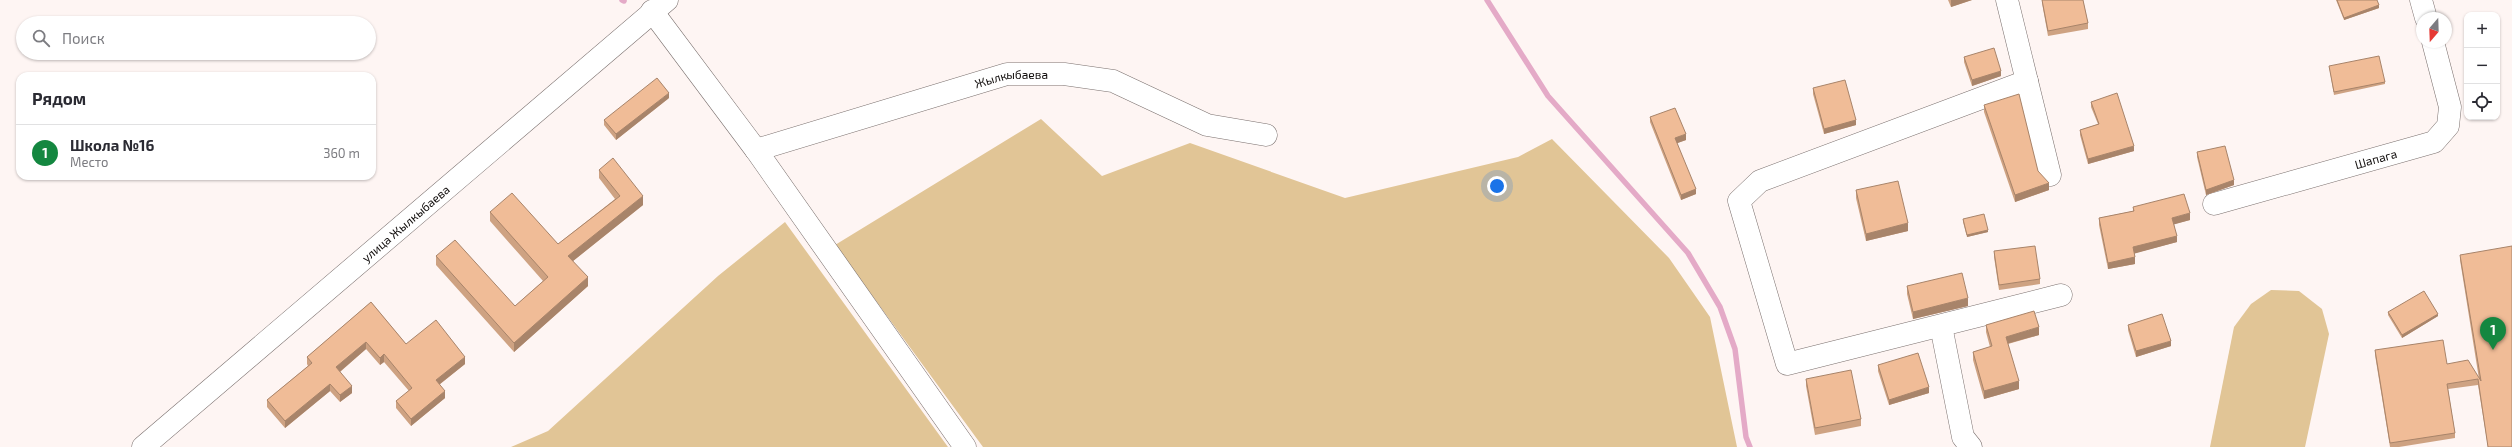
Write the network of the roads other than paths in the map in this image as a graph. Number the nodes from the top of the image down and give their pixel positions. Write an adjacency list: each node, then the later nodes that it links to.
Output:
1 (2007, 0): 6 (street)
2 (2421, 0): 4 (street)
3 (660, 6): 8 (street); 13 (street, улица Жылкыбаева)
4 (2424, 12)
5 (2435, 48): 10 (street, Шапага)
6 (2027, 81): 9 (street); 12 (street)
7 (1266, 135): 8 (street, Жылкыбаева)
8 (756, 150): 14 (street)
9 (2050, 175)
10 (2214, 204)
11 (2061, 295): 12 (street)
12 (1941, 326): 15 (street)
13 (143, 447)
14 (965, 447)
15 (1971, 447)

